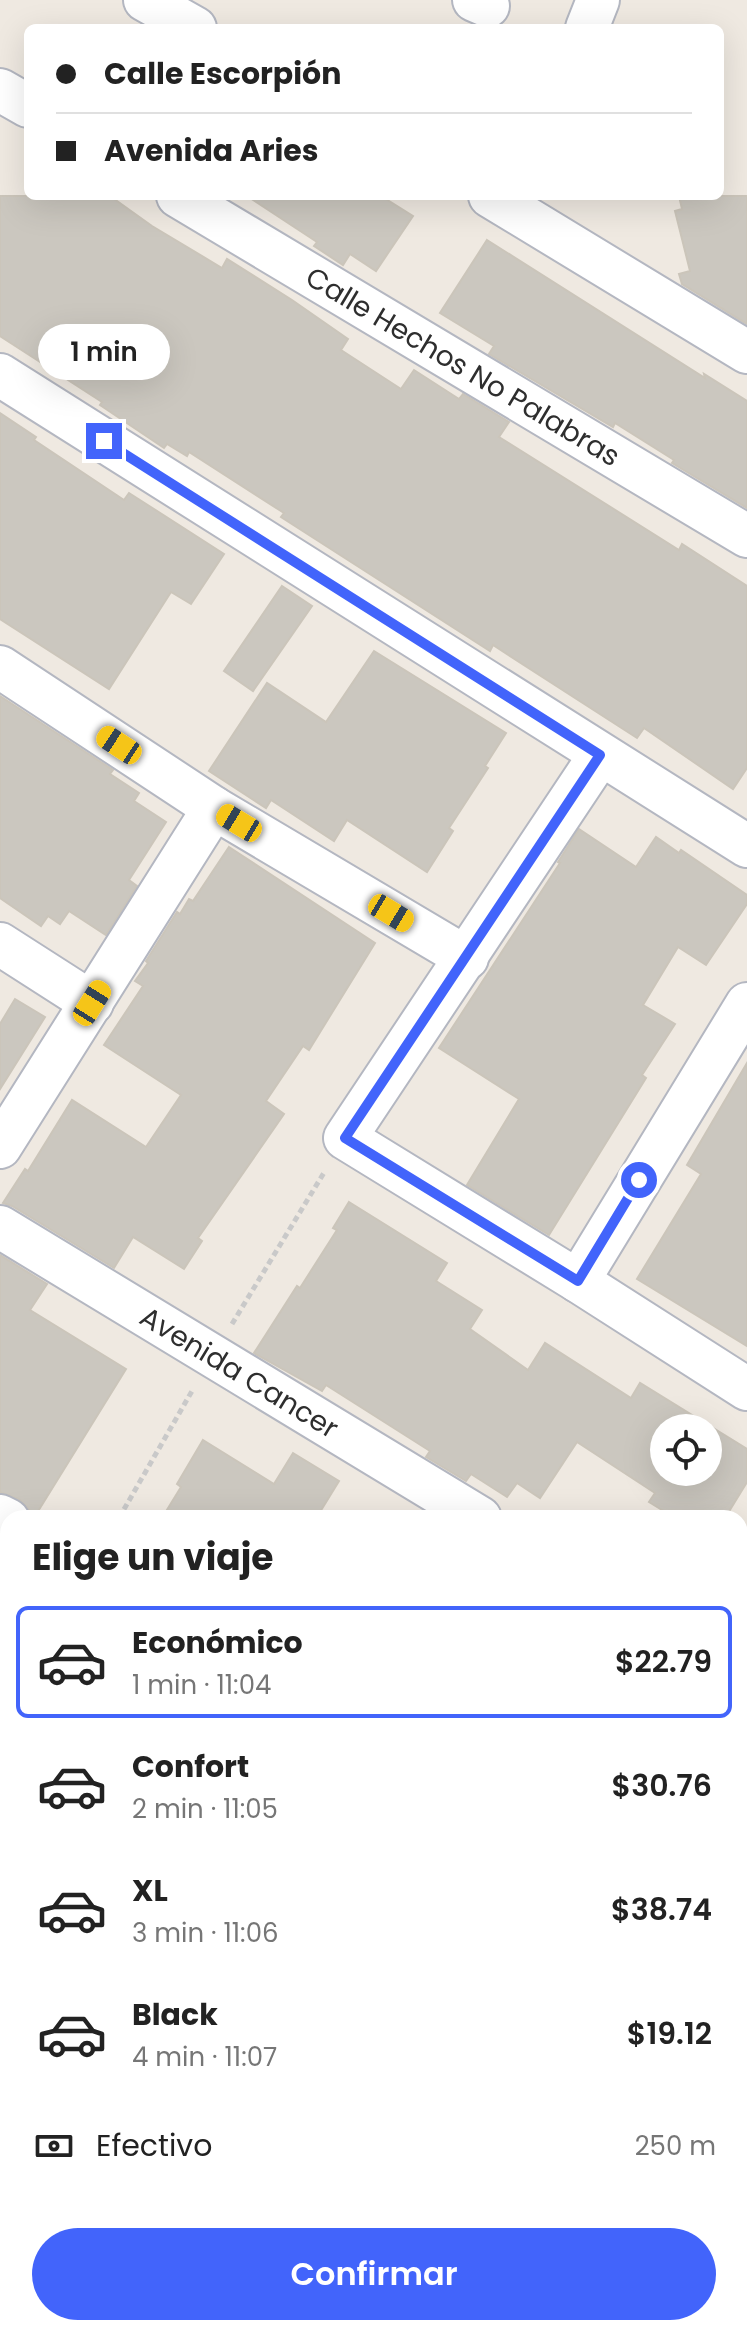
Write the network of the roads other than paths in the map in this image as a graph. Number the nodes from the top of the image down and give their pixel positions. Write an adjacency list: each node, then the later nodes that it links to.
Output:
1 (145, 0): 3 (street)
2 (598, 0): 4 (street)
3 (188, 24)
4 (589, 24)
5 (0, 90): 6 (street)
6 (24, 104)
7 (185, 200): 11 (street, Calle Hechos No Palabras)
8 (507, 200): 9 (street)
9 (747, 352)
10 (0, 375): 13 (street)
11 (747, 536)
12 (0, 667): 14 (street)
13 (600, 755): 15 (street); 17 (street)
14 (214, 808): 17 (street); 18 (street)
15 (747, 846)
16 (0, 944): 18 (street)
17 (467, 958): 22 (street)
18 (92, 1003): 20 (street)
19 (747, 1004): 22 (street)
20 (0, 1147)
21 (0, 1227): 24 (street, Avenida Cancer)
22 (578, 1281): 23 (street)
23 (747, 1389)
24 (467, 1510)

